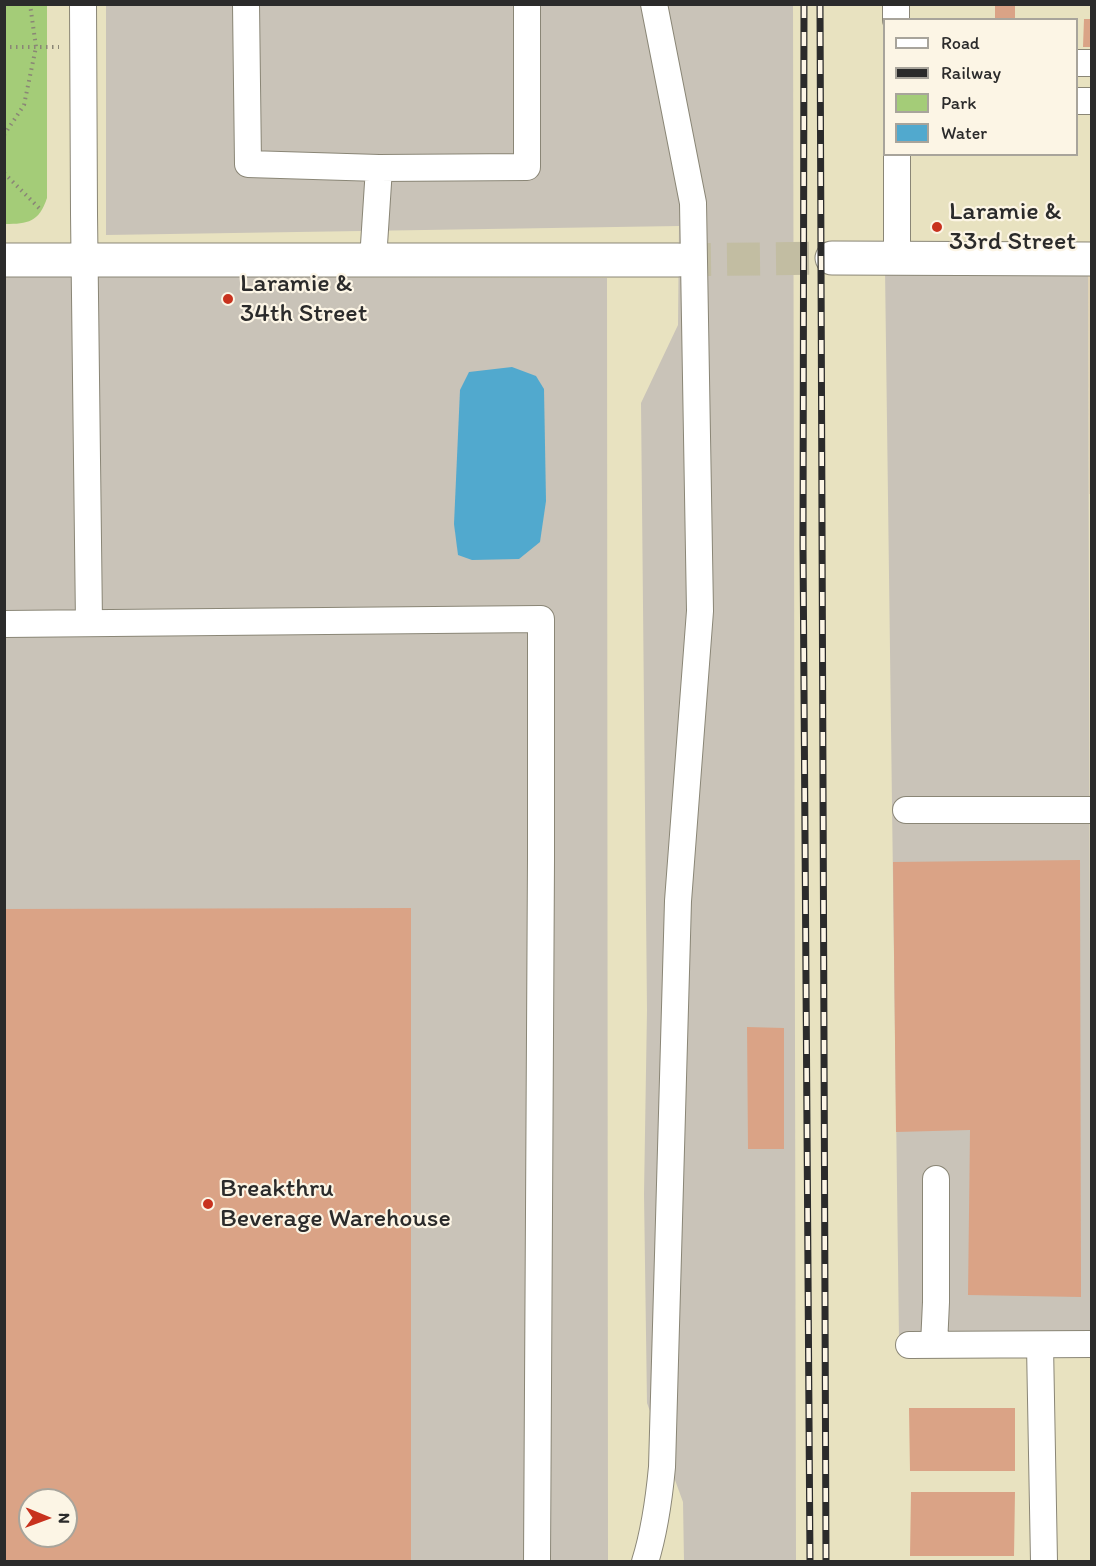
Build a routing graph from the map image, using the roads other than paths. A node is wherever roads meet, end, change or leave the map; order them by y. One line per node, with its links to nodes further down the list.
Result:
1 (83, 4): 11 (street)
2 (246, 4): 6 (street)
3 (527, 4): 6 (street)
4 (654, 4): 22 (street)
5 (897, 156): 8 (street)
6 (379, 168): 12 (street)
7 (832, 258): 8 (main road)
8 (897, 258): 9 (main road)
9 (1092, 259)
10 (4, 260): 11 (main road)
11 (84, 260): 12 (main road); 14 (street)
12 (373, 260): 13 (main road)
13 (678, 260)
14 (89, 623): 15 (street); 21 (street)
15 (4, 624)
16 (906, 810): 17 (street)
17 (1092, 810)
18 (936, 1179): 20 (street)
19 (1092, 1344): 20 (street)
20 (1040, 1345): 23 (street)
21 (537, 1562)
22 (645, 1562)
23 (1044, 1562)

